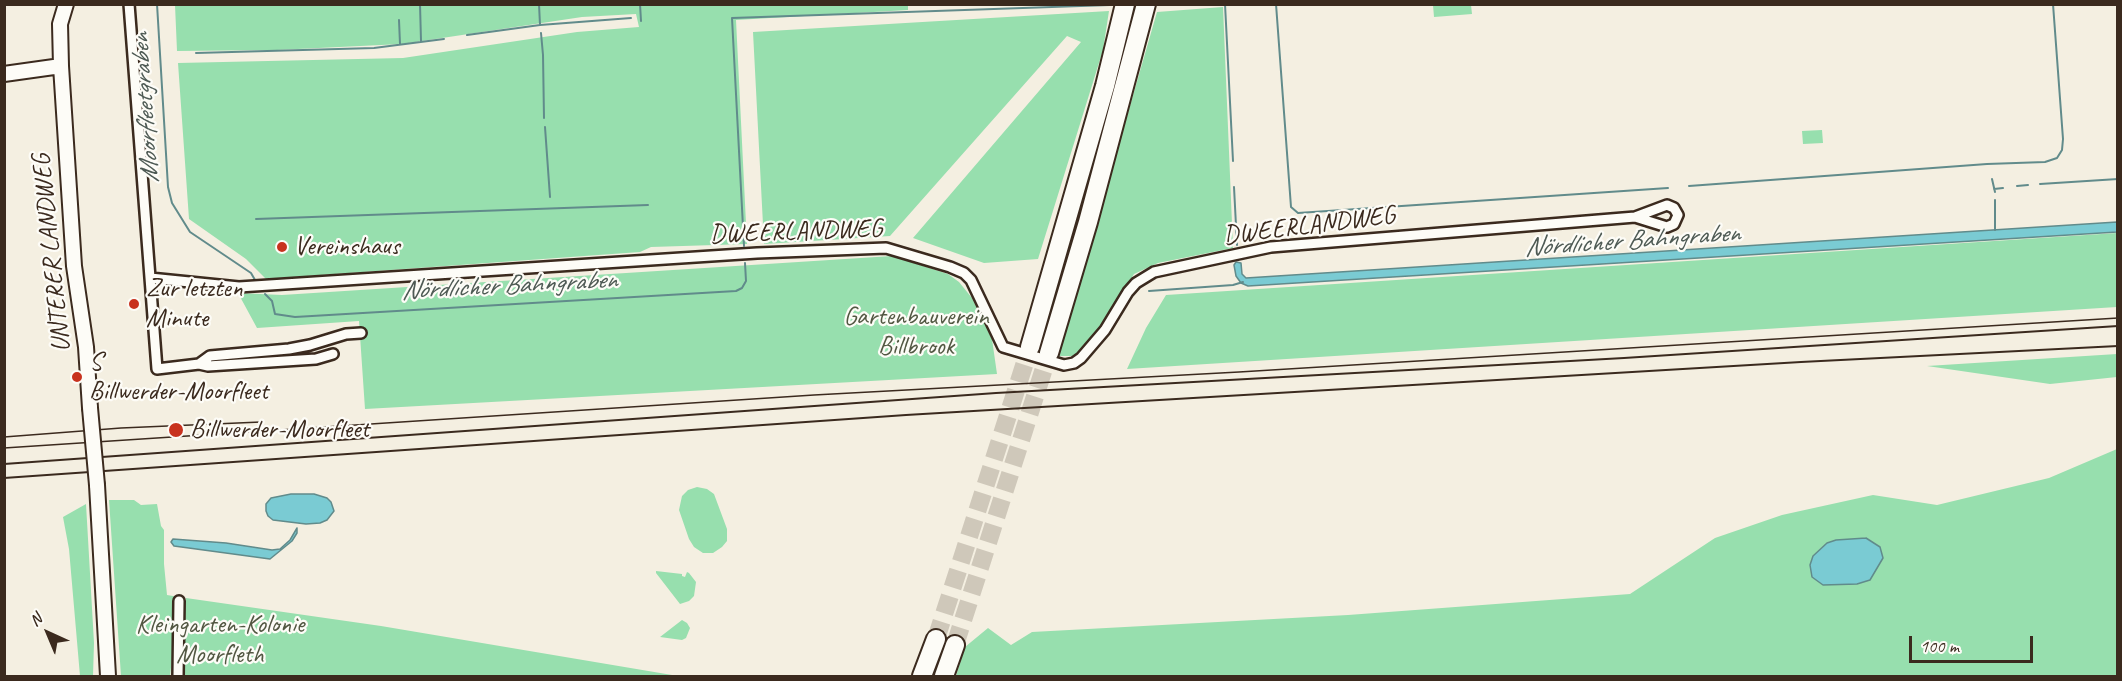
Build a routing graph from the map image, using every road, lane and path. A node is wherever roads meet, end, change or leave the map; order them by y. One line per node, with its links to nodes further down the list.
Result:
1 (66, 4): 5 (main road, UNTERER LANDWEG)
2 (129, 4): 8 (street)
3 (1125, 4): 10 (highway)
4 (1146, 4): 11 (highway)
5 (60, 66): 6 (main road); 17 (main road, UNTERER LANDWEG, bridge)
6 (4, 74)
7 (1635, 217): 8 (street, DWEERLANDWEG)
8 (150, 278): 13 (street)
9 (361, 333): 13 (street)
10 (1030, 348)
11 (1049, 353)
12 (333, 354): 13 (street)
13 (199, 364)
14 (179, 601): 18 (street)
15 (936, 639): 19 (highway)
16 (955, 645): 20 (highway)
17 (108, 676)
18 (178, 676)
19 (922, 676)
20 (944, 676)

